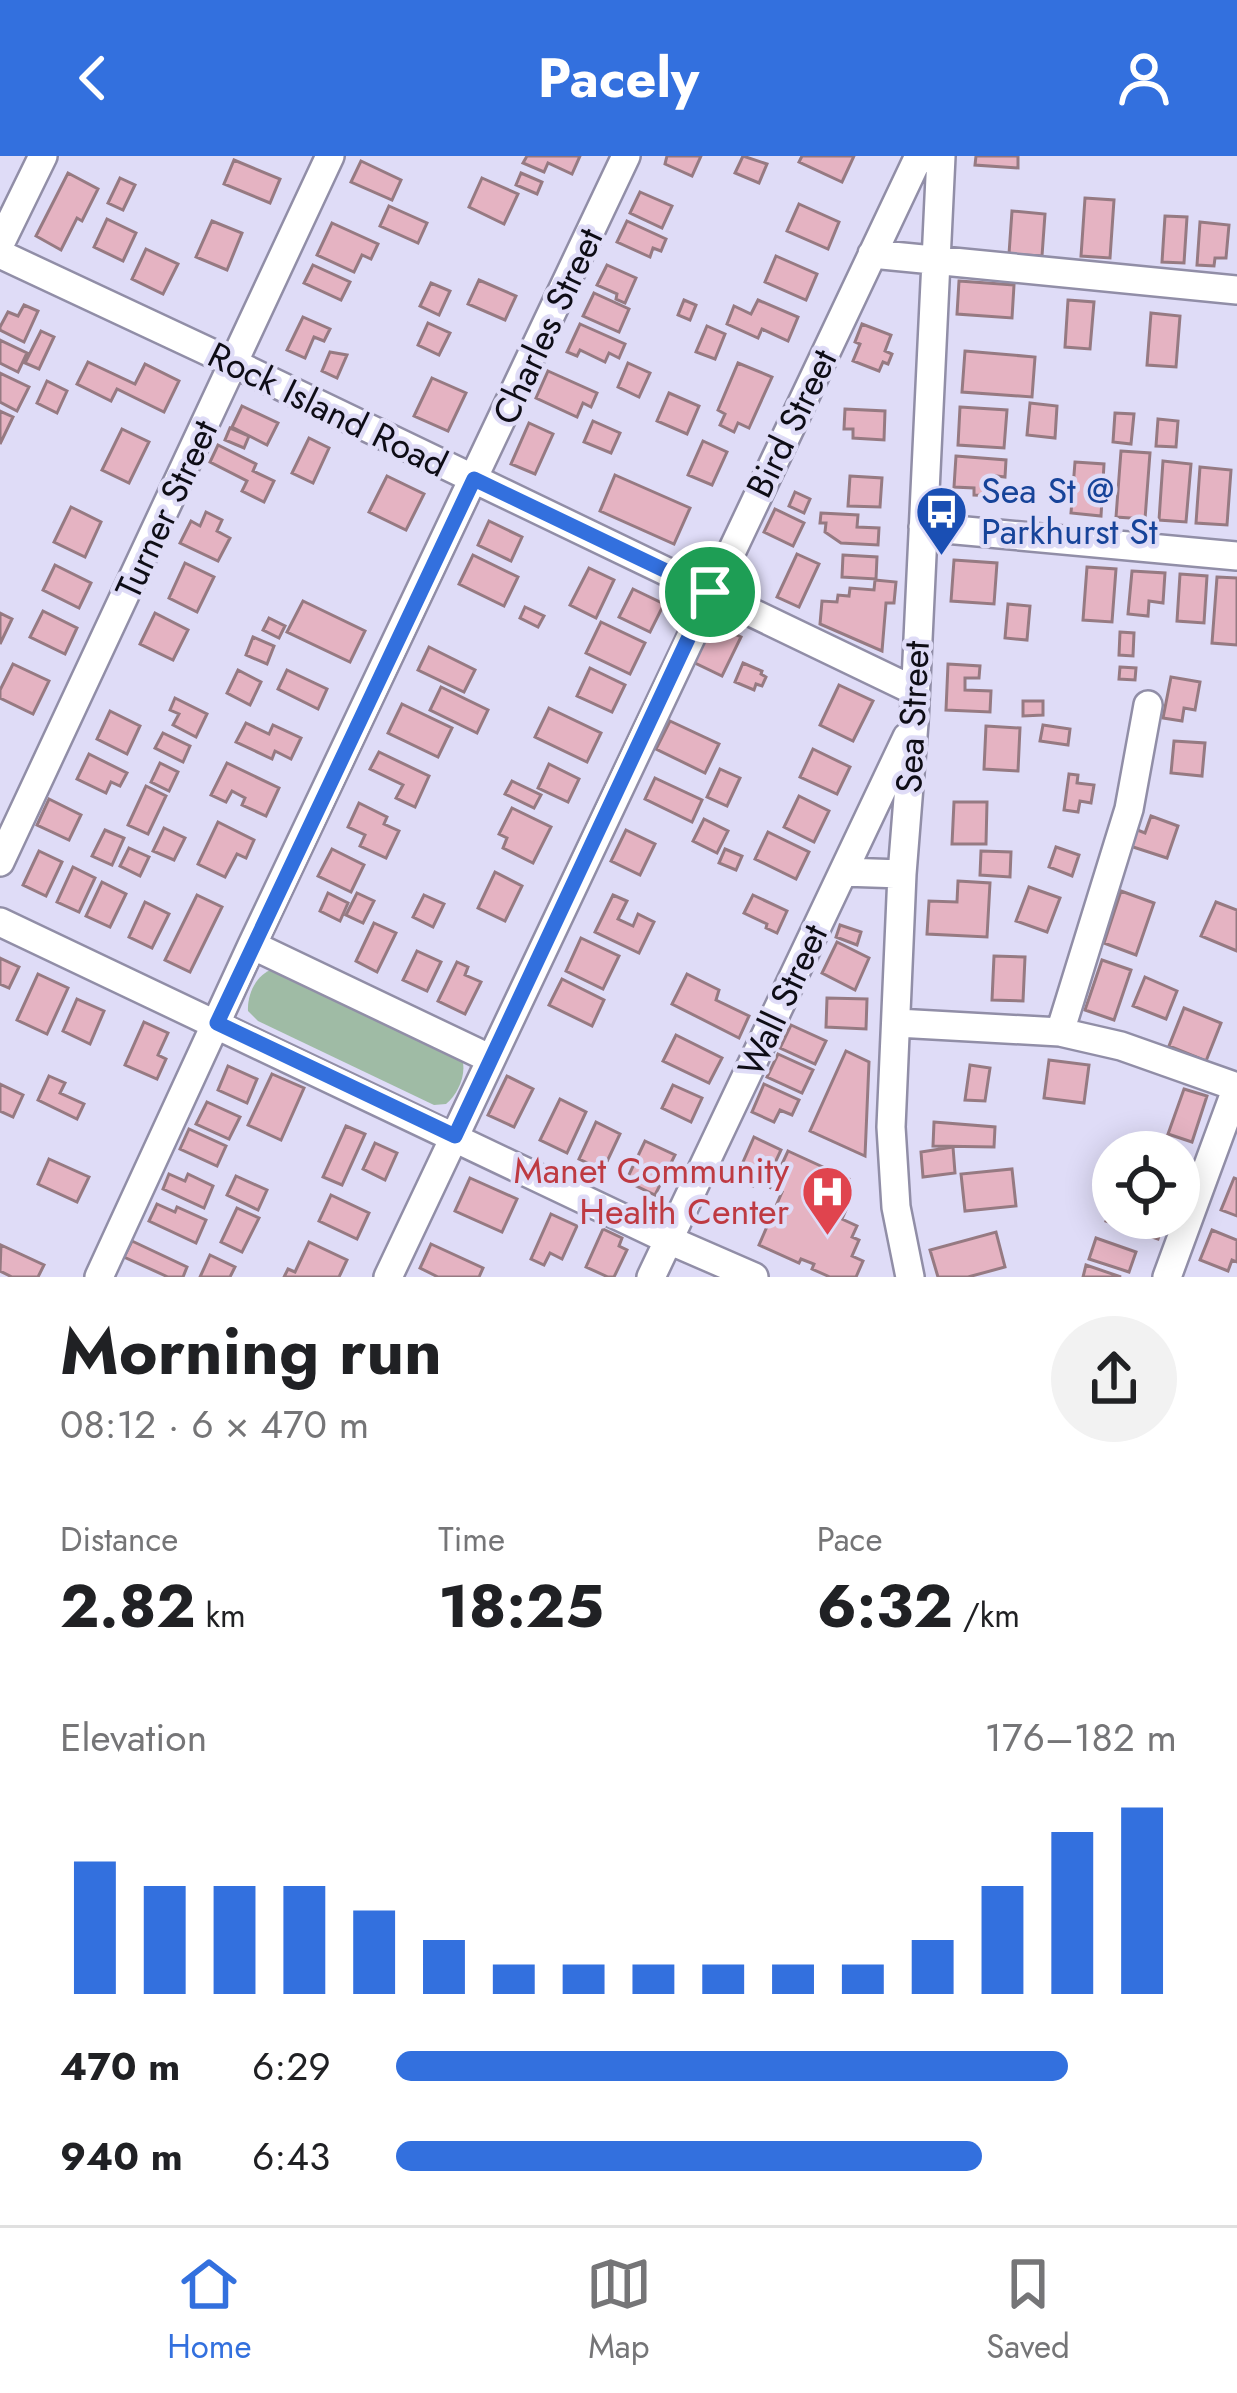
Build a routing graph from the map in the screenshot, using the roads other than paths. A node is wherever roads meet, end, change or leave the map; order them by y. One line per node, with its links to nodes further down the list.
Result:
1 (43, 156): 6 (street)
2 (330, 156): 11 (street, Turner Street)
3 (626, 156): 12 (street, Charles Street)
4 (919, 156): 8 (street, Bird Street)
5 (940, 156): 9 (street, Sea Street)
6 (0, 244)
7 (0, 254): 11 (street, Rock Island Road)
8 (872, 254): 9 (street); 15 (street, Bird Street)
9 (935, 260): 10 (street); 13 (street, Sea Street)
10 (1237, 290)
11 (235, 364): 12 (street, Rock Island Road); 19 (street, Turner Street)
12 (474, 479): 15 (street, Rock Island Road); 23 (street, Charles Street)
13 (922, 527): 14 (street); 16 (street, Sea Street)
14 (1237, 556)
15 (710, 592): 16 (street, Rock Island Road); 27 (street, Bird Street)
16 (915, 691): 18 (street, Sea Street)
17 (1148, 705): 26 (street)
18 (914, 722): 20 (street, Wall Street); 21 (street, Sea Street)
19 (0, 862)
20 (843, 872): 21 (street); 30 (street, Wall Street)
21 (902, 874): 25 (street, Sea Street)
22 (0, 922): 24 (street)
23 (252, 945): 24 (street, Charles Street); 27 (street)
24 (217, 1023): 29 (street); 31 (street, Charles Street)
25 (897, 1023): 26 (street); 35 (street, Sea Street)
26 (1060, 1032): 28 (street)
27 (491, 1059): 29 (street, Bird Street)
28 (1237, 1087): 36 (street)
29 (455, 1136): 30 (street); 32 (street, Bird Street)
30 (669, 1240): 33 (street, Wall Street); 34 (street)
31 (99, 1277)
32 (388, 1277)
33 (651, 1277)
34 (754, 1277)
35 (910, 1277)
36 (1167, 1277)

